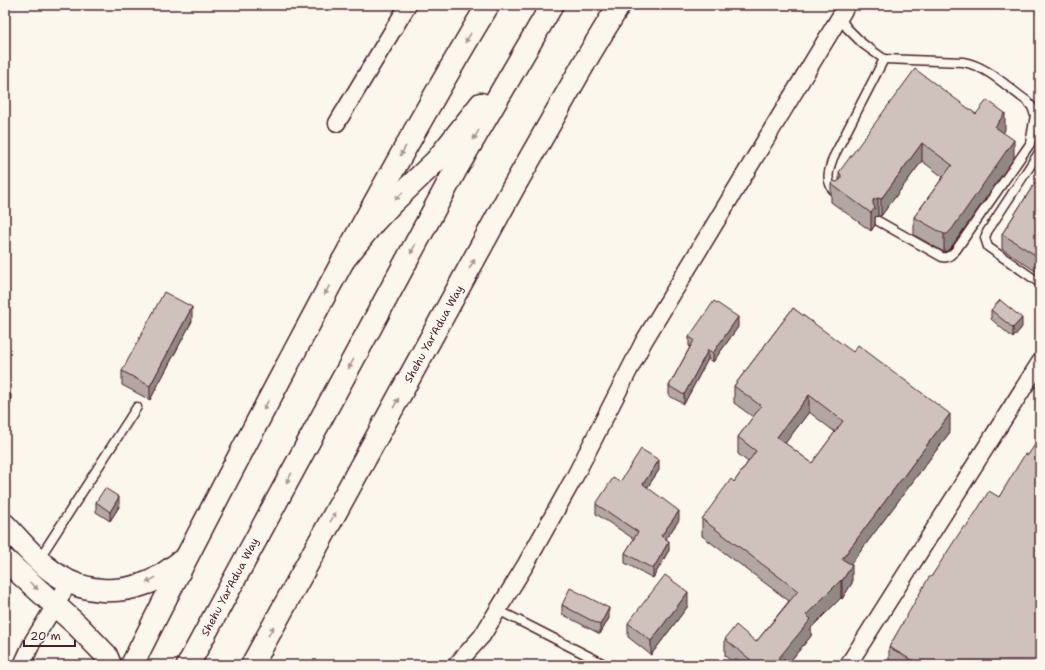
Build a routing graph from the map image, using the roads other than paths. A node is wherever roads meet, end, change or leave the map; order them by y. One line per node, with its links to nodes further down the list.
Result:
1 (408, 5): 8 (street)
2 (488, 5): 12 (main road, one-way to 12)
3 (552, 5): 6 (main road, Shehu Yar'Adua Way)
4 (619, 5): 27 (main road, Shehu Yar'Adua Way, one-way to 4)
5 (843, 11): 7 (lane); 22 (street)
6 (525, 51): 12 (main road, one-way to 12); 26 (main road, Shehu Yar'Adua Way, one-way to 26)
7 (884, 58): 10 (lane); 11 (lane)
8 (337, 123)
9 (1040, 150): 13 (lane)
10 (836, 194)
11 (878, 221)
12 (342, 262): 17 (main road, one-way to 17)
13 (1040, 283)
14 (1040, 362): 30 (street)
15 (138, 406): 19 (lane)
16 (5, 526): 19 (main road)
17 (184, 559): 20 (main road, one-way to 20); 25 (main road)
18 (5, 560): 21 (main road, one-way to 21)
19 (38, 560): 20 (main road)
20 (70, 581): 21 (street)
21 (54, 605): 23 (street); 24 (main road)
22 (498, 610): 28 (street); 29 (lane)
23 (22, 665)
24 (110, 665)
25 (132, 665)
26 (188, 665)
27 (252, 665)
28 (456, 665)
29 (606, 665)
30 (848, 665)

